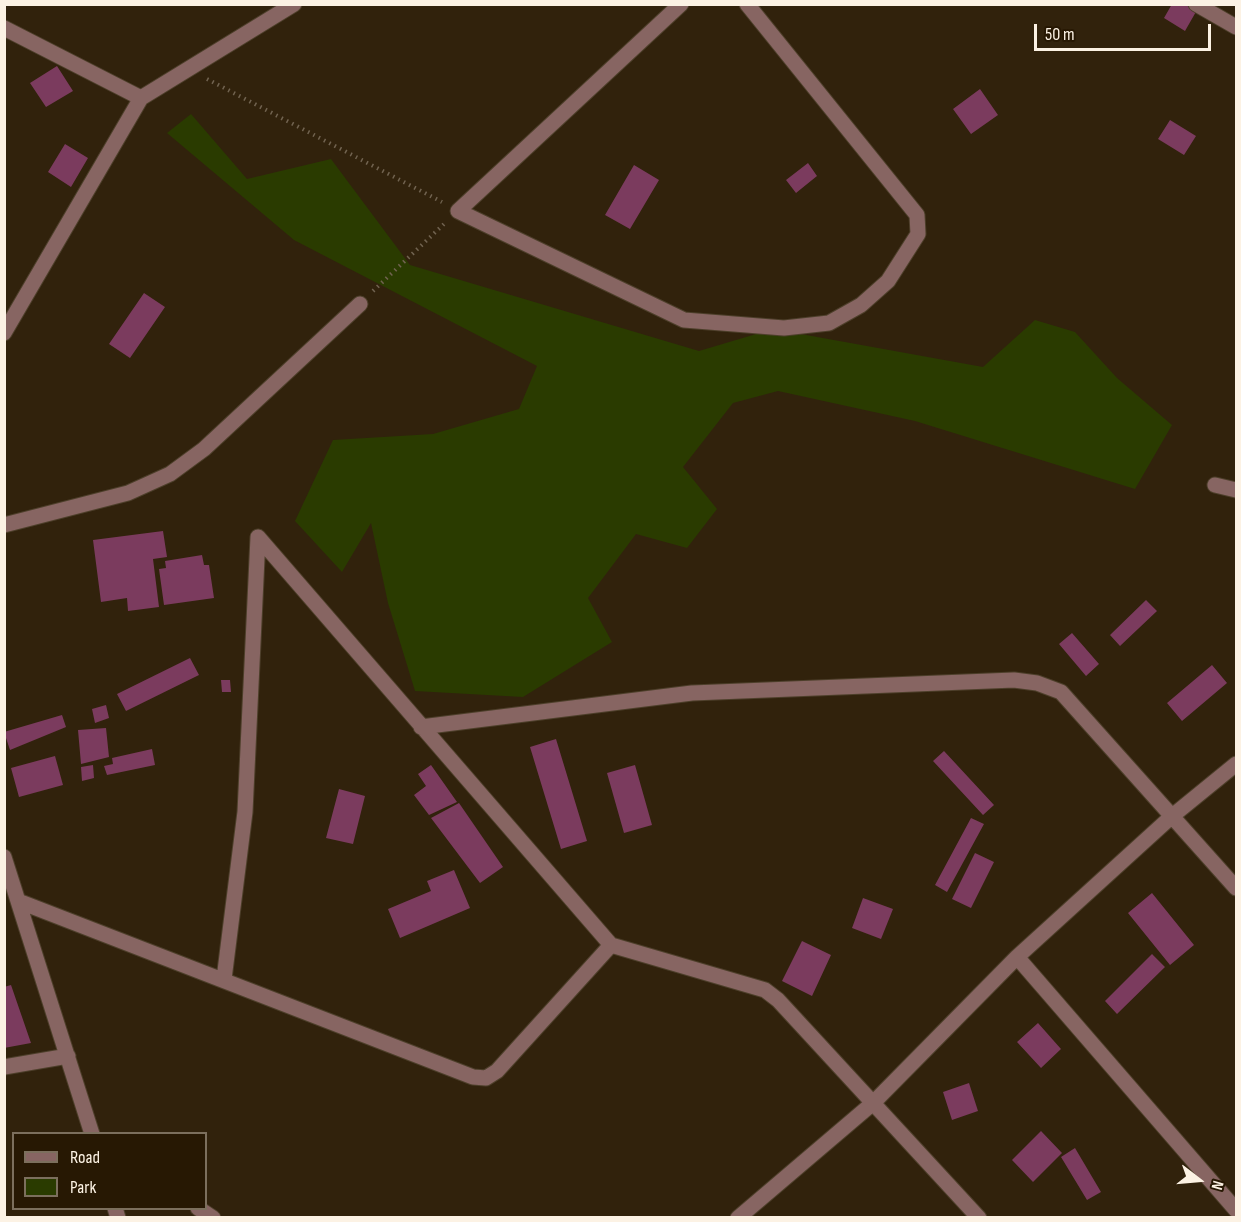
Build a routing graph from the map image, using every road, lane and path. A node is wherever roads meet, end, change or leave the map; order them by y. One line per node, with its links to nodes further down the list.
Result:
1 (294, 4): 7 (street)
2 (681, 4): 9 (street)
3 (747, 4): 9 (street)
4 (1196, 4): 5 (street)
5 (1236, 27)
6 (4, 28): 8 (street)
7 (187, 68): 8 (street); 9 (path)
8 (141, 98): 11 (street)
9 (458, 211): 10 (path)
10 (360, 304): 14 (street)
11 (6, 326)
12 (1215, 484): 13 (street)
13 (1236, 490)
14 (4, 525)
15 (421, 727): 17 (street); 21 (street); 23 (street)
16 (1236, 764): 17 (street)
17 (1171, 817): 19 (street); 22 (street)
18 (4, 857): 20 (street)
19 (1236, 888)
20 (18, 901): 23 (street); 24 (street)
21 (611, 945): 23 (street); 26 (street)
22 (1017, 957): 26 (street); 29 (street)
23 (224, 979)
24 (68, 1056): 25 (street); 27 (street)
25 (4, 1067)
26 (873, 1103): 30 (street); 32 (street)
27 (91, 1132)
28 (200, 1210): 31 (street)
29 (1236, 1210)
30 (743, 1216)
31 (213, 1218)
32 (980, 1218)

